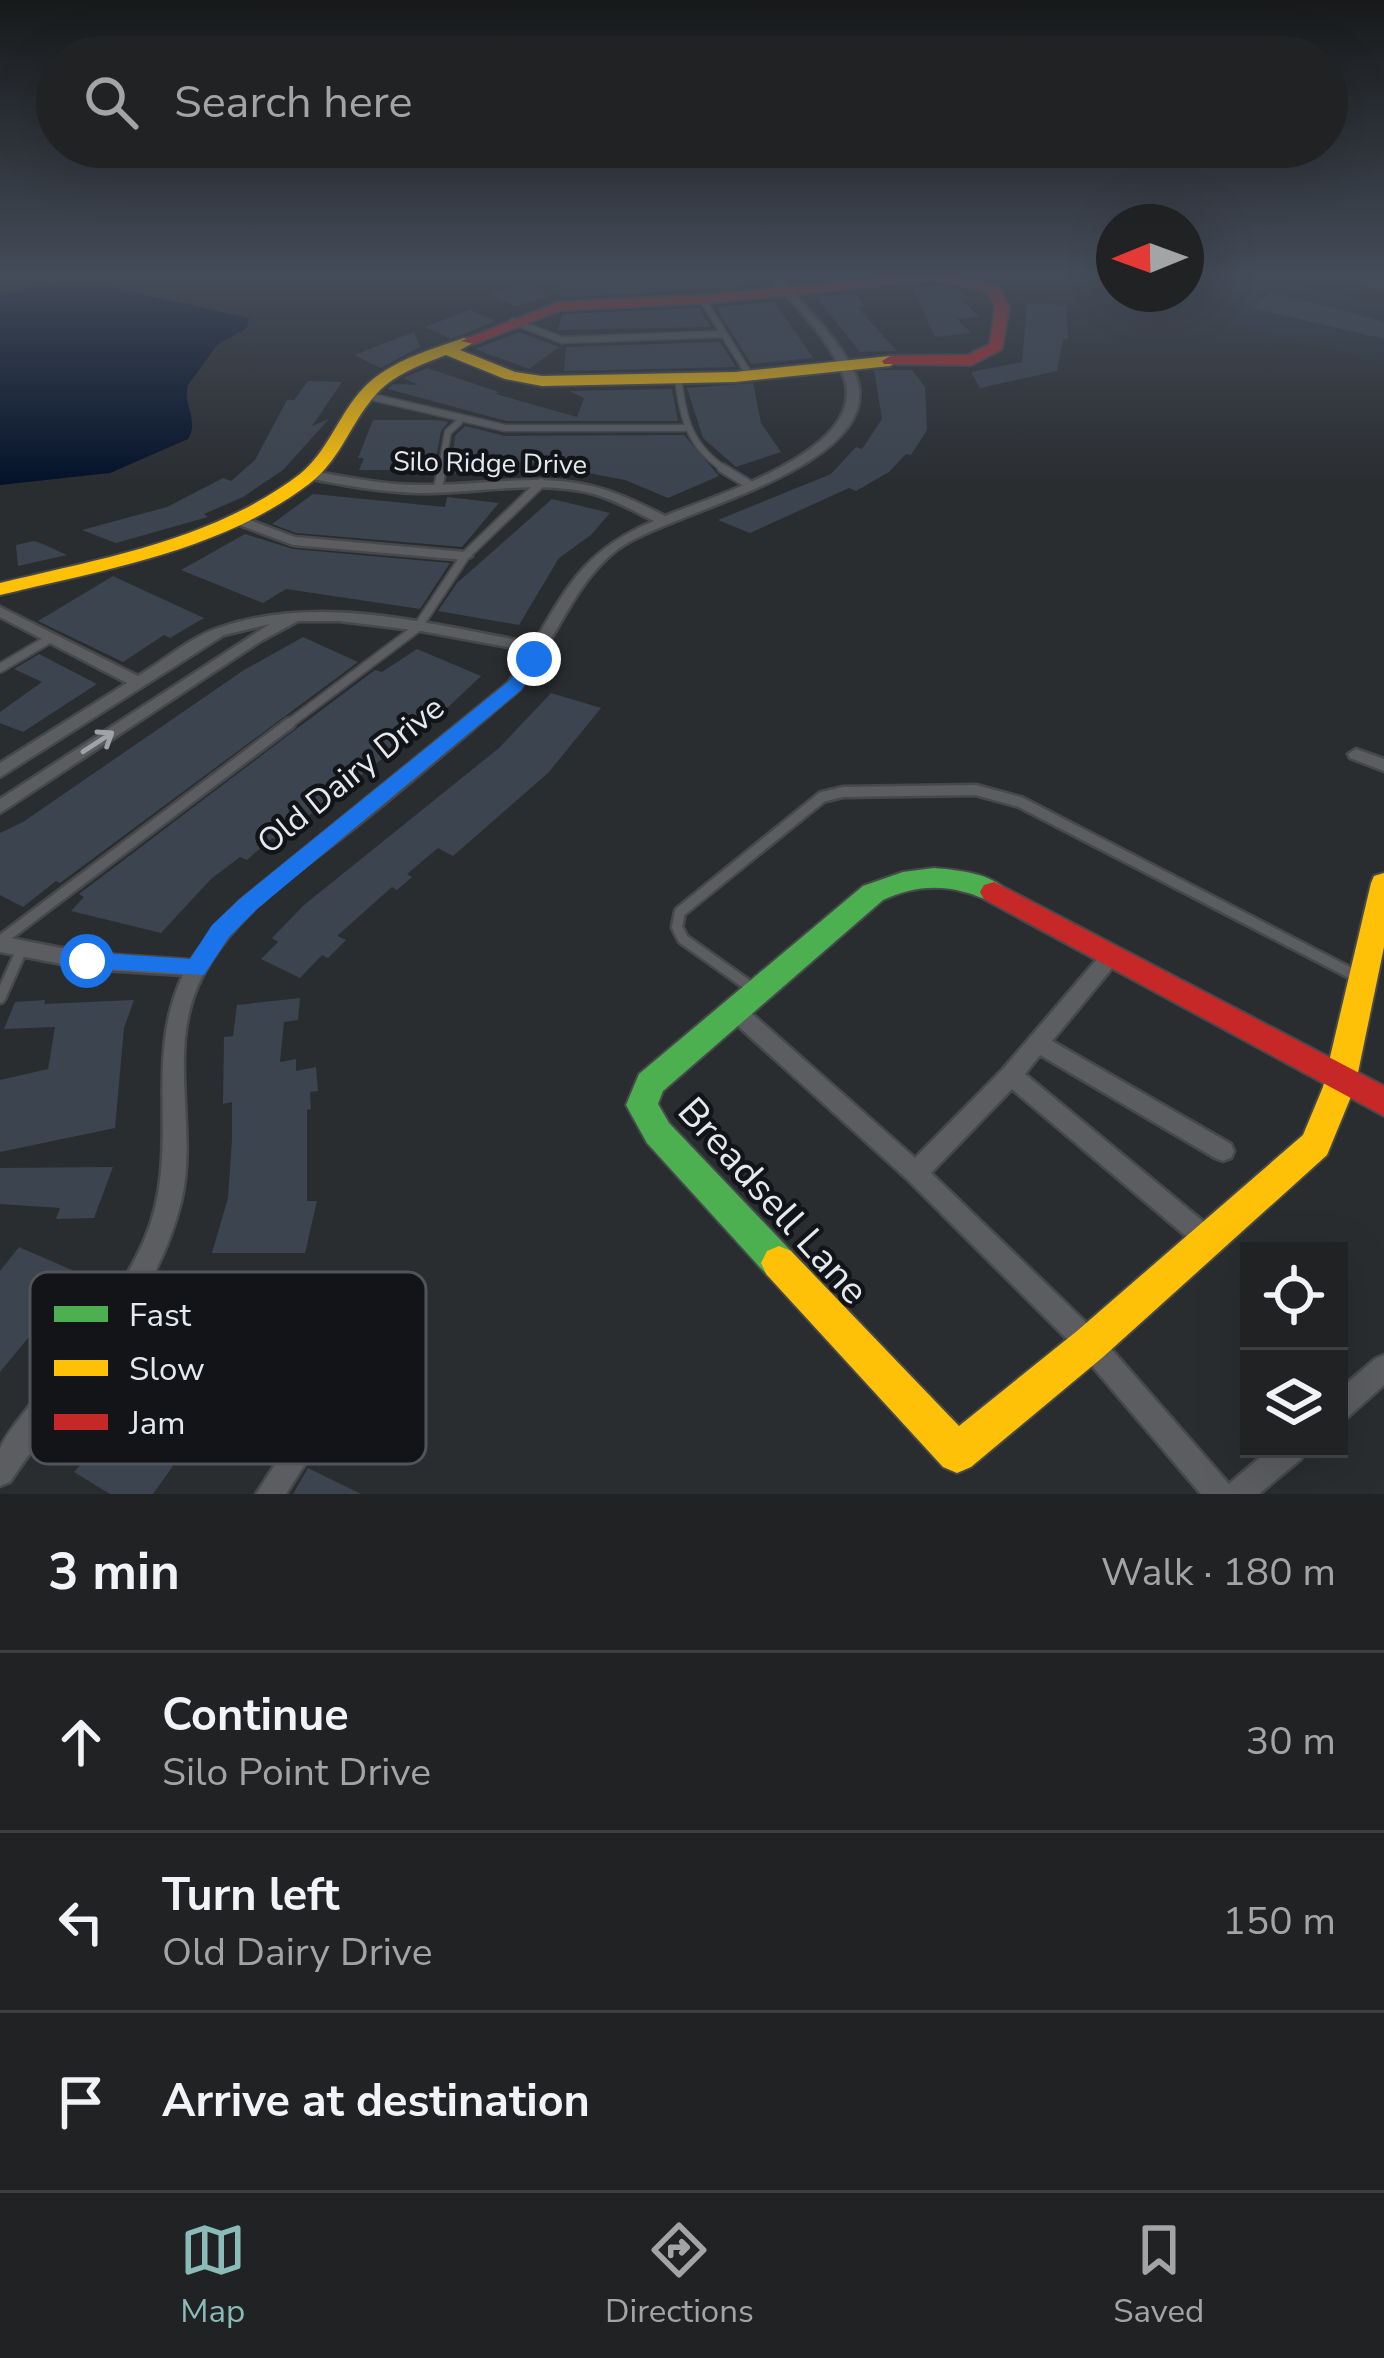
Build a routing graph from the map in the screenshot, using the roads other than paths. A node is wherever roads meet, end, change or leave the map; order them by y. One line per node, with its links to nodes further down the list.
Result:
1 (458, 345): 5 (street)
2 (731, 345): 7 (lane)
3 (828, 345): 6 (street)
4 (997, 345): 6 (street)
5 (446, 350): 8 (street); 9 (street)
6 (844, 365): 7 (street); 14 (street, Old Dairy Drive)
7 (751, 376): 8 (street)
8 (678, 378): 11 (lane)
9 (362, 395): 10 (lane); 12 (street)
10 (459, 422): 11 (lane); 15 (lane)
11 (684, 428): 14 (lane)
12 (311, 475): 15 (street, Silo Ridge Drive); 16 (street)
13 (541, 483): 15 (street, Silo Ridge Drive); 17 (street, Silo Ridge Drive); 18 (lane)
14 (750, 485): 17 (street, Old Dairy Drive)
15 (438, 488)
16 (239, 520): 18 (street); 19 (street)
17 (662, 520): 24 (street, Old Dairy Drive)
18 (465, 556): 22 (lane)
19 (0, 589)
20 (0, 611): 23 (street)
21 (301, 614): 22 (street); 26 (street); 30 (street, one-way to 21)
22 (417, 628): 24 (street); 32 (lane)
23 (51, 638): 25 (lane); 26 (street)
24 (542, 649): 35 (street, Old Dairy Drive)
25 (0, 668)
26 (140, 683): 29 (street)
27 (1356, 754): 28 (street)
28 (1384, 765)
29 (0, 771)
30 (0, 807)
31 (1384, 883): 36 (street)
32 (0, 943): 33 (street)
33 (22, 949): 35 (street); 38 (lane)
34 (1112, 956): 37 (street, Breadsell Lane); 40 (street); 42 (street, Breadsell Lane)
35 (196, 968): 47 (street, Old Dairy Drive)
36 (1361, 978): 37 (lane); 42 (street)
37 (756, 991): 39 (street, Breadsell Lane)
38 (0, 998)
39 (734, 1010): 45 (street); 48 (street, Breadsell Lane)
40 (1038, 1043): 41 (street); 44 (street)
41 (1011, 1076): 45 (street); 46 (street)
42 (1341, 1079): 43 (street, Breadsell Lane); 46 (street, Breadsell Lane)
43 (1384, 1102)
44 (1223, 1151)
45 (916, 1173): 48 (street)
46 (1208, 1240): 48 (street, Breadsell Lane)
47 (141, 1272)
48 (1090, 1344): 56 (street)
49 (1384, 1368): 50 (street)
50 (1348, 1400)
51 (30, 1430): 54 (street, Old Dairy Drive)
52 (1280, 1458): 57 (street)
53 (291, 1464): 55 (street)
54 (1, 1469)
55 (270, 1494)
56 (1219, 1494)
57 (1238, 1494)

